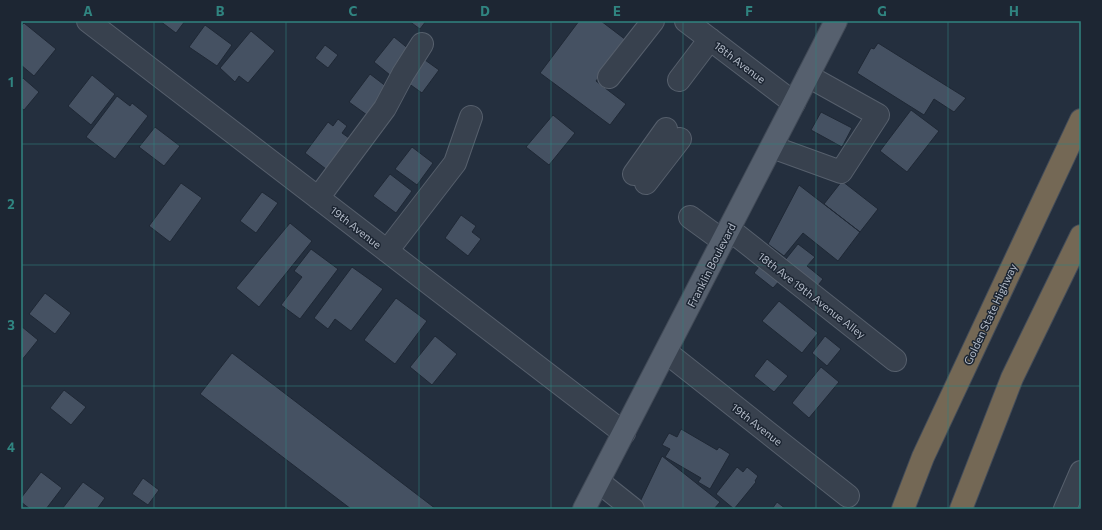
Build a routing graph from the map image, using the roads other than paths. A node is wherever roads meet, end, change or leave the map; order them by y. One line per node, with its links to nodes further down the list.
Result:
1 (88, 21): 16 (street, 19th Avenue)
2 (653, 21): 8 (street)
3 (686, 21): 5 (street, 18th Avenue)
4 (836, 21): 7 (main road, Franklin Boulevard)
5 (710, 39): 9 (street); 10 (street, 18th Avenue)
6 (422, 44): 16 (street)
7 (808, 76): 10 (main road, Franklin Boulevard); 14 (street)
8 (609, 77)
9 (679, 80)
10 (794, 103): 14 (main road, Franklin Boulevard)
11 (471, 117): 20 (street)
12 (1081, 120): 29 (highway, Golden State Highway)
13 (673, 134): 15 (street)
14 (772, 147): 18 (main road, Franklin Boulevard)
15 (640, 178)
16 (318, 198): 20 (street, 19th Avenue)
17 (690, 217): 18 (street, 18th Ave 19th Avenue Alley)
18 (726, 235): 21 (main road, Franklin Boulevard); 22 (street, 18th Ave 19th Avenue Alley)
19 (1081, 236): 30 (highway)
20 (387, 251): 23 (street, 19th Avenue)
21 (666, 352): 23 (main road, Franklin Boulevard); 26 (street, 19th Avenue)
22 (895, 360)
23 (624, 433): 25 (main road, Franklin Boulevard)
24 (1081, 472): 31 (street)
25 (599, 482): 27 (main road, Franklin Boulevard); 28 (street)
26 (848, 496)
27 (584, 509)
28 (633, 509)
29 (903, 509)
30 (961, 509)
31 (1065, 509)

